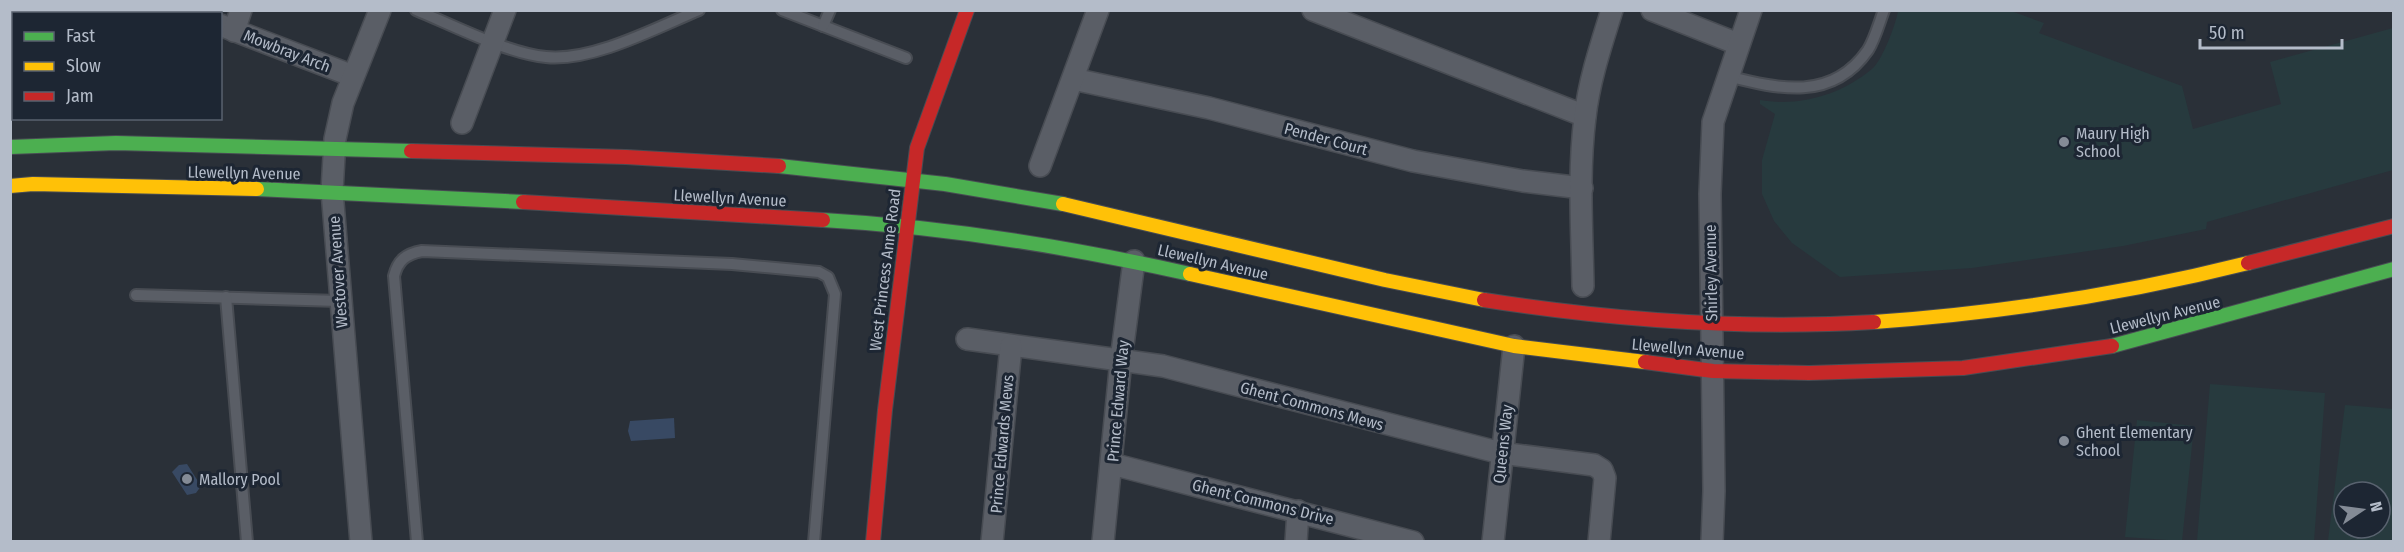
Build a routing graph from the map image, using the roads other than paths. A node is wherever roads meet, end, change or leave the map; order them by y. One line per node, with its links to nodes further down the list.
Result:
1 (241, 10): 16 (street)
2 (380, 10): 20 (street, Westover Avenue)
3 (416, 10): 17 (lane)
4 (505, 10): 17 (street)
5 (699, 10): 17 (lane)
6 (783, 10): 15 (lane)
7 (830, 10): 15 (lane)
8 (967, 10): 28 (street, West Princess Anne Road)
9 (1098, 10): 22 (street)
10 (1312, 10): 23 (street)
11 (1612, 10): 23 (street)
12 (1652, 10): 18 (street)
13 (1751, 10): 18 (street, Shirley Avenue)
14 (1884, 10): 21 (lane)
15 (823, 26): 19 (lane)
16 (227, 28): 20 (street, Mowbray Arch)
17 (493, 41): 24 (street)
18 (1738, 44): 21 (street, Shirley Avenue)
19 (906, 58)
20 (353, 76): 26 (street, Westover Avenue)
21 (1727, 76): 40 (street, Shirley Avenue)
22 (1073, 79): 27 (street); 30 (street, Pender Court)
23 (1585, 116): 30 (street)
24 (462, 123)
25 (10, 147): 26 (street, Llewellyn Avenue)
26 (334, 148): 28 (street, Llewellyn Avenue); 31 (street, Westover Avenue)
27 (1040, 166)
28 (913, 180): 32 (street, West Princess Anne Road); 40 (street, Llewellyn Avenue)
29 (10, 186): 31 (street, Llewellyn Avenue)
30 (1582, 188): 36 (street)
31 (332, 191): 32 (street, Llewellyn Avenue); 39 (street, Westover Avenue)
32 (907, 225): 34 (street, Llewellyn Avenue); 53 (street, West Princess Anne Road)
33 (2394, 226): 40 (street, Llewellyn Avenue)
34 (1134, 261): 43 (street, Llewellyn Avenue); 44 (street, Prince Edward Way)
35 (2394, 269): 45 (street, Llewellyn Avenue)
36 (1583, 286)
37 (136, 295): 38 (lane)
38 (226, 297): 39 (lane); 49 (lane)
39 (339, 301): 50 (street, Westover Avenue)
40 (1712, 322): 45 (street, Shirley Avenue)
41 (967, 339): 42 (street)
42 (1011, 346): 44 (street); 54 (street, Prince Edwards Mews)
43 (1514, 346): 45 (street, Llewellyn Avenue); 46 (street, Queens Way)
44 (1112, 359): 46 (street, Ghent Commons Mews); 47 (street, Prince Edward Way)
45 (1713, 371): 60 (street, Shirley Avenue)
46 (1511, 456): 58 (street, Queens Way); 59 (street, Ghent Commons Mews)
47 (1112, 464): 48 (street, Ghent Commons Drive); 55 (street, Prince Edward Way)
48 (1298, 511): 56 (street); 57 (street, Ghent Commons Drive)
49 (247, 542)
50 (361, 542)
51 (417, 542): 52 (lane)
52 (814, 542)
53 (873, 542)
54 (992, 542)
55 (1103, 542)
56 (1296, 542)
57 (1413, 542)
58 (1493, 542)
59 (1599, 542)
60 (1712, 542)

